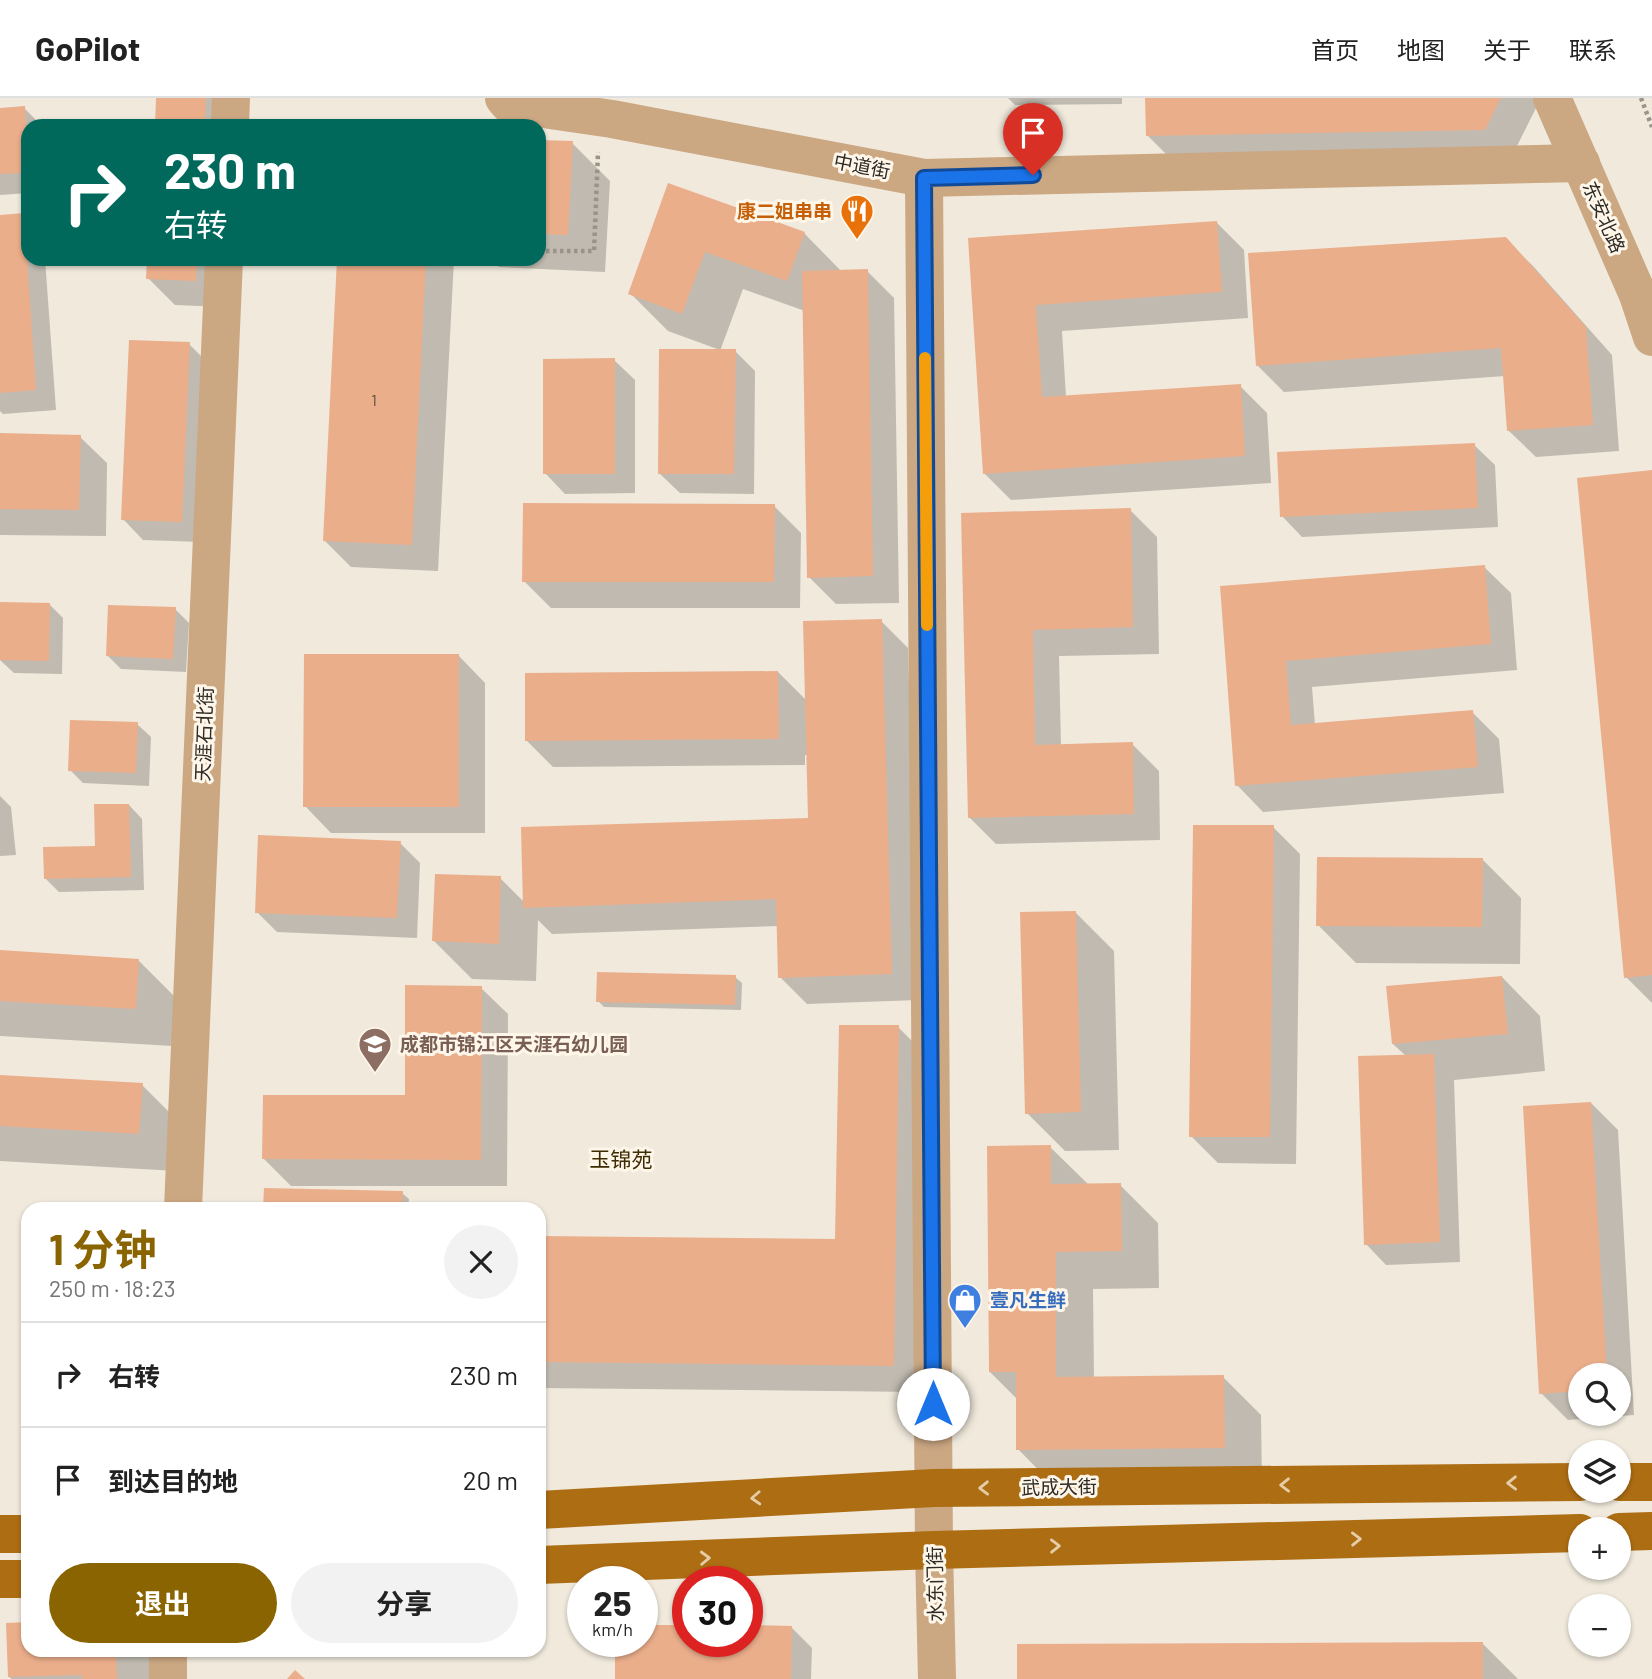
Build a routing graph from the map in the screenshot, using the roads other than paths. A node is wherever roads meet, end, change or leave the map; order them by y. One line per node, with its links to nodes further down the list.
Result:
1 (231, 98): 4 (street)
2 (504, 98): 6 (street, 中道街)
3 (1552, 98): 5 (street, 东安北路)
4 (230, 119)
5 (1581, 163): 6 (street, 中道街); 8 (street, 东安北路)
6 (924, 178): 13 (street)
7 (224, 266): 9 (street, 天涯石北街)
8 (1652, 337)
9 (183, 1202)
10 (1568, 1482): 13 (main road, 武成大街, one-way to 13)
11 (1631, 1482): 12 (main road)
12 (1652, 1482)
13 (934, 1488): 14 (main road, 武成大街, one-way to 14); 20 (street, 水东门街)
14 (546, 1510)
15 (1652, 1531): 16 (main road)
16 (1631, 1532)
17 (1568, 1533): 20 (main road, one-way to 17)
18 (0, 1534): 19 (main road)
19 (21, 1534)
20 (934, 1549): 21 (main road, one-way to 20); 26 (street, 水东门街)
21 (546, 1565)
22 (0, 1579): 23 (main road)
23 (21, 1579)
24 (168, 1657): 25 (street)
25 (168, 1679)
26 (937, 1679)

